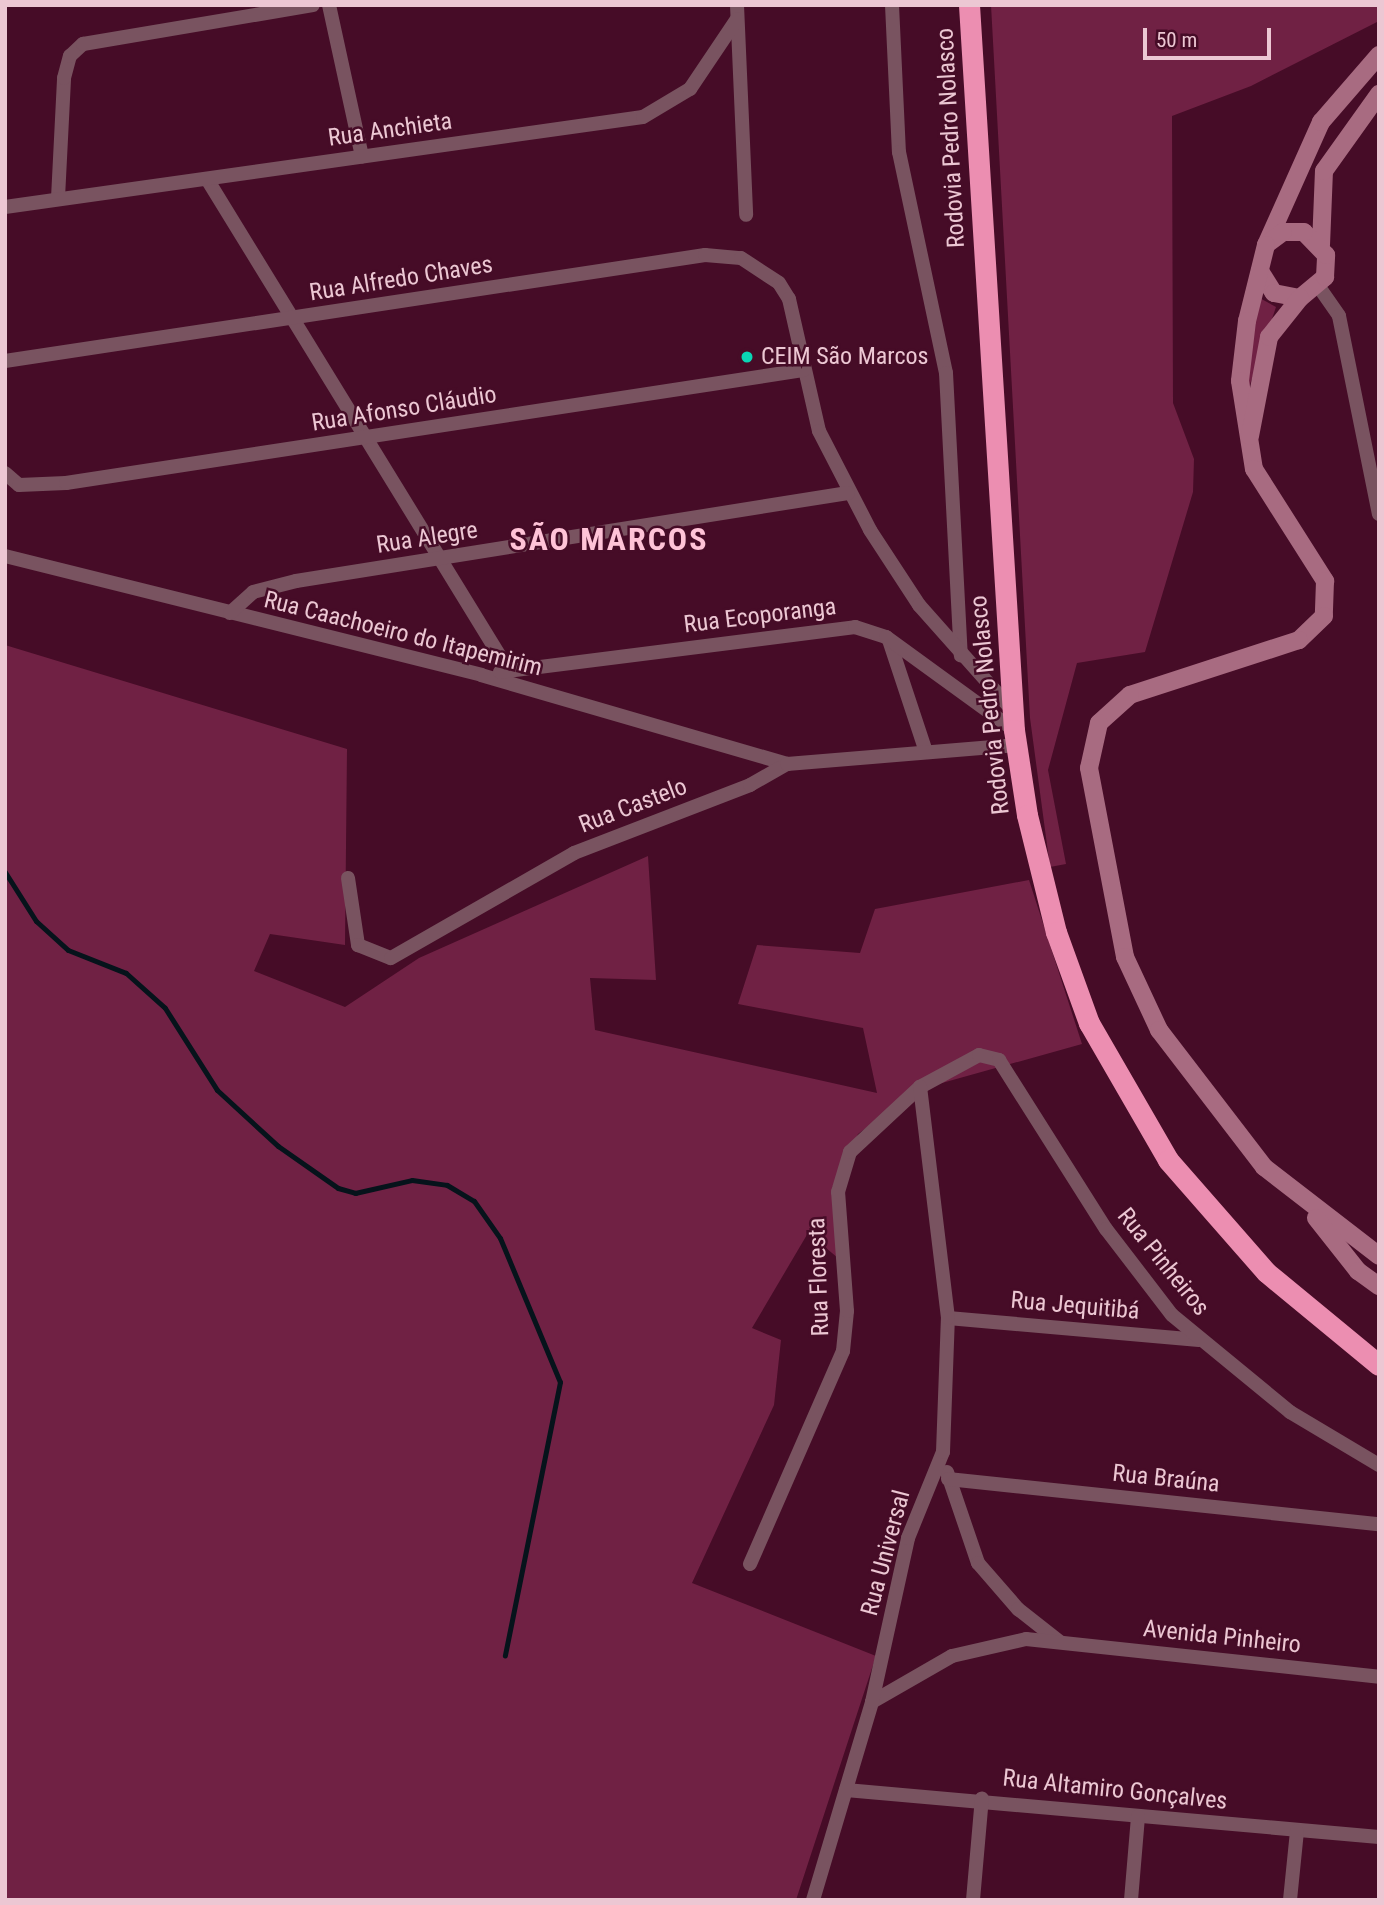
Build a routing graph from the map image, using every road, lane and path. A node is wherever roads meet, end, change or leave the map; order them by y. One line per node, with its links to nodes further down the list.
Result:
1 (313, 5): 10 (street)
2 (329, 5): 8 (street)
3 (892, 5): 30 (street)
4 (969, 5): 33 (highway, Rodovia Pedro Nolasco)
5 (737, 12): 8 (street, Rua Anchieta); 12 (street)
6 (1377, 60): 13 (street)
7 (1379, 94): 14 (street)
8 (362, 156): 9 (street, Rua Anchieta)
9 (207, 179): 10 (street, Rua Anchieta); 18 (street)
10 (58, 198): 11 (street, Rua Anchieta)
11 (5, 207)
12 (746, 215)
13 (1266, 245): 14 (street); 15 (street)
14 (1321, 245): 16 (street)
15 (1260, 271): 17 (street); 22 (street)
16 (1319, 287): 17 (street); 25 (street)
17 (1300, 298): 22 (street)
18 (291, 319): 19 (street, Rua Alfredo Chaves); 20 (street, Rua Alfredo Chaves); 21 (street)
19 (5, 361)
20 (804, 370): 21 (street, Rua Afonso Cláudio); 24 (street)
21 (369, 438): 23 (street, Rua Afonso Cláudio); 27 (street)
22 (1248, 450): 39 (street)
23 (9, 478)
24 (848, 493): 27 (street, Rua Alegre); 30 (street)
25 (1379, 514)
26 (5, 556): 28 (street, Rua Caachoeiro do Itapemirim)
27 (445, 558): 28 (street, Rua Alegre); 31 (street)
28 (230, 613): 32 (street, Rua Caachoeiro do Itapemirim)
29 (889, 640): 31 (street, Rua Ecoporanga); 33 (street, Rua Ecoporanga); 34 (street)
30 (961, 656): 33 (street)
31 (509, 671): 32 (street, Rua Ecoporanga)
32 (481, 675): 35 (street, Rua Caachoeiro do Itapemirim)
33 (1015, 729): 34 (street, Rua Castelo); 44 (highway, Rodovia Pedro Nolasco)
34 (926, 752): 35 (street, Rua Castelo)
35 (787, 764): 36 (street, Rua Castelo)
36 (348, 878)
37 (999, 1060): 38 (street, Rua Floresta); 43 (street, Rua Pinheiros)
38 (920, 1087): 42 (street, Rua Universal); 49 (street, Rua Floresta)
39 (1306, 1204): 40 (street); 41 (street)
40 (1379, 1256)
41 (1379, 1286)
42 (948, 1318): 43 (street, Rua Jequitibá); 45 (street, Rua Universal)
43 (1199, 1340): 46 (street, Rua Pinheiros)
44 (1379, 1365)
45 (943, 1452): 47 (street); 52 (street, Rua Universal)
46 (1379, 1465)
47 (948, 1479): 48 (street, Rua Braúna); 50 (street)
48 (1379, 1524)
49 (750, 1564)
50 (1061, 1643): 51 (street, Avenida Pinheiro); 52 (street, Avenida Pinheiro)
51 (1379, 1677)
52 (872, 1702): 53 (street, Rua Universal)
53 (846, 1790): 54 (street, Rua Altamiro Gonçalves); 58 (street, Rua Universal)
54 (982, 1798): 55 (street, Rua Altamiro Gonçalves); 59 (street)
55 (1138, 1816): 56 (street, Rua Altamiro Gonçalves); 60 (street)
56 (1297, 1831): 57 (street, Rua Altamiro Gonçalves); 61 (street)
57 (1379, 1837)
58 (813, 1900)
59 (973, 1900)
60 (1131, 1900)
61 (1290, 1900)

